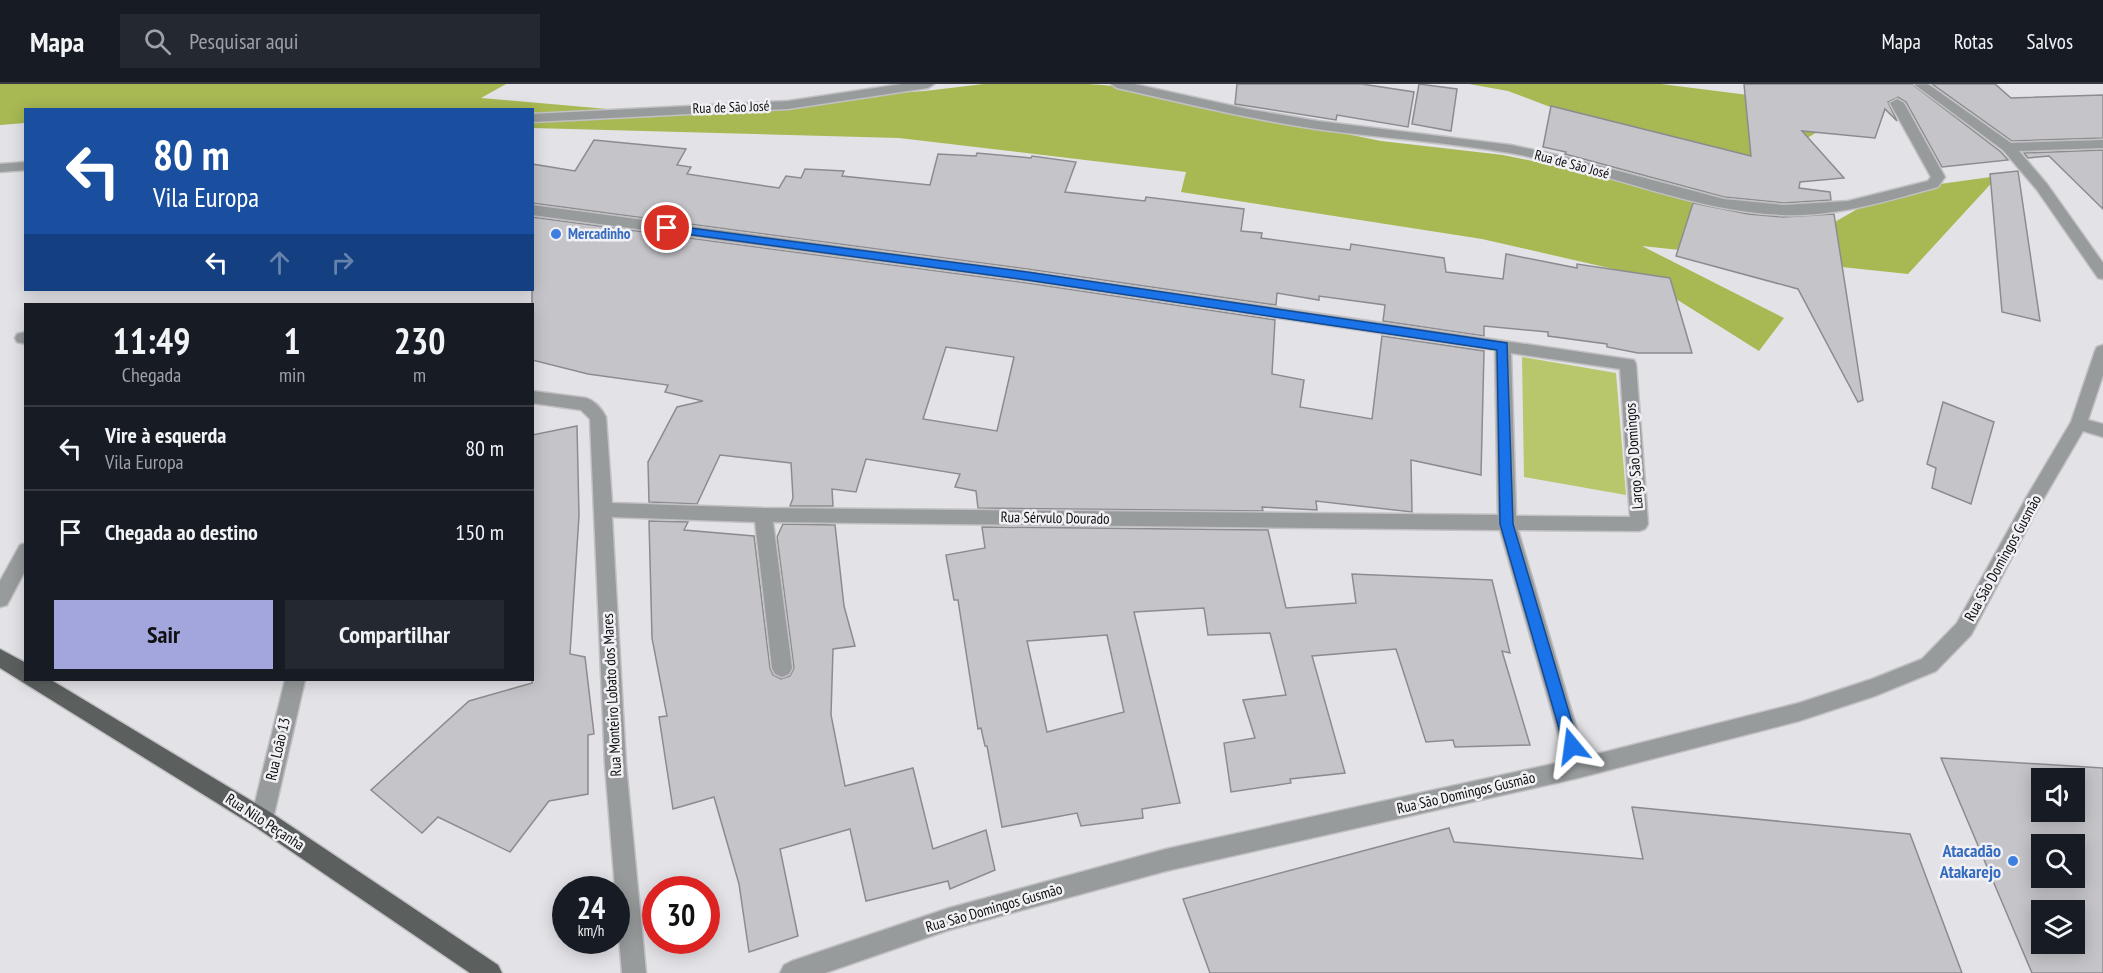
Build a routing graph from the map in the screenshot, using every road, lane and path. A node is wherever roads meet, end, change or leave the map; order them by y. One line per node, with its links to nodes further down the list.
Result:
1 (928, 84): 5 (street, Rua de São José)
2 (1117, 84): 4 (street, Rua de São José)
3 (1920, 84): 7 (street)
4 (1897, 103)
5 (534, 118)
6 (2103, 144): 7 (street)
7 (2008, 147): 11 (street)
8 (24, 166): 9 (street)
9 (0, 168)
10 (534, 210): 12 (street)
11 (2103, 274)
12 (1503, 346): 19 (street); 19 (street, Largo São Domingos)
13 (2103, 351): 15 (street, Rua São Domingos Gusmão)
14 (534, 397): 17 (street, Rua Monteiro Lobato dos Mares)
15 (2079, 423): 16 (street); 27 (street, Rua São Domingos Gusmão)
16 (2103, 431)
17 (604, 510): 18 (street, Rua Sérvulo Dourado); 30 (street, Rua Monteiro Lobato dos Mares)
18 (763, 515): 19 (street, Rua Sérvulo Dourado); 23 (street)
19 (1507, 524): 27 (street)
20 (24, 554): 21 (street)
21 (0, 599)
22 (0, 658): 24 (main road)
23 (782, 668)
24 (24, 673)
25 (36, 681): 28 (main road, Rua Nilo Peçanha)
26 (295, 681): 28 (street, Rua Loão 13)
27 (1578, 768): 31 (street, Rua São Domingos Gusmão)
28 (262, 819): 29 (main road, Rua Nilo Peçanha)
29 (490, 973)
30 (634, 973)
31 (792, 973)

